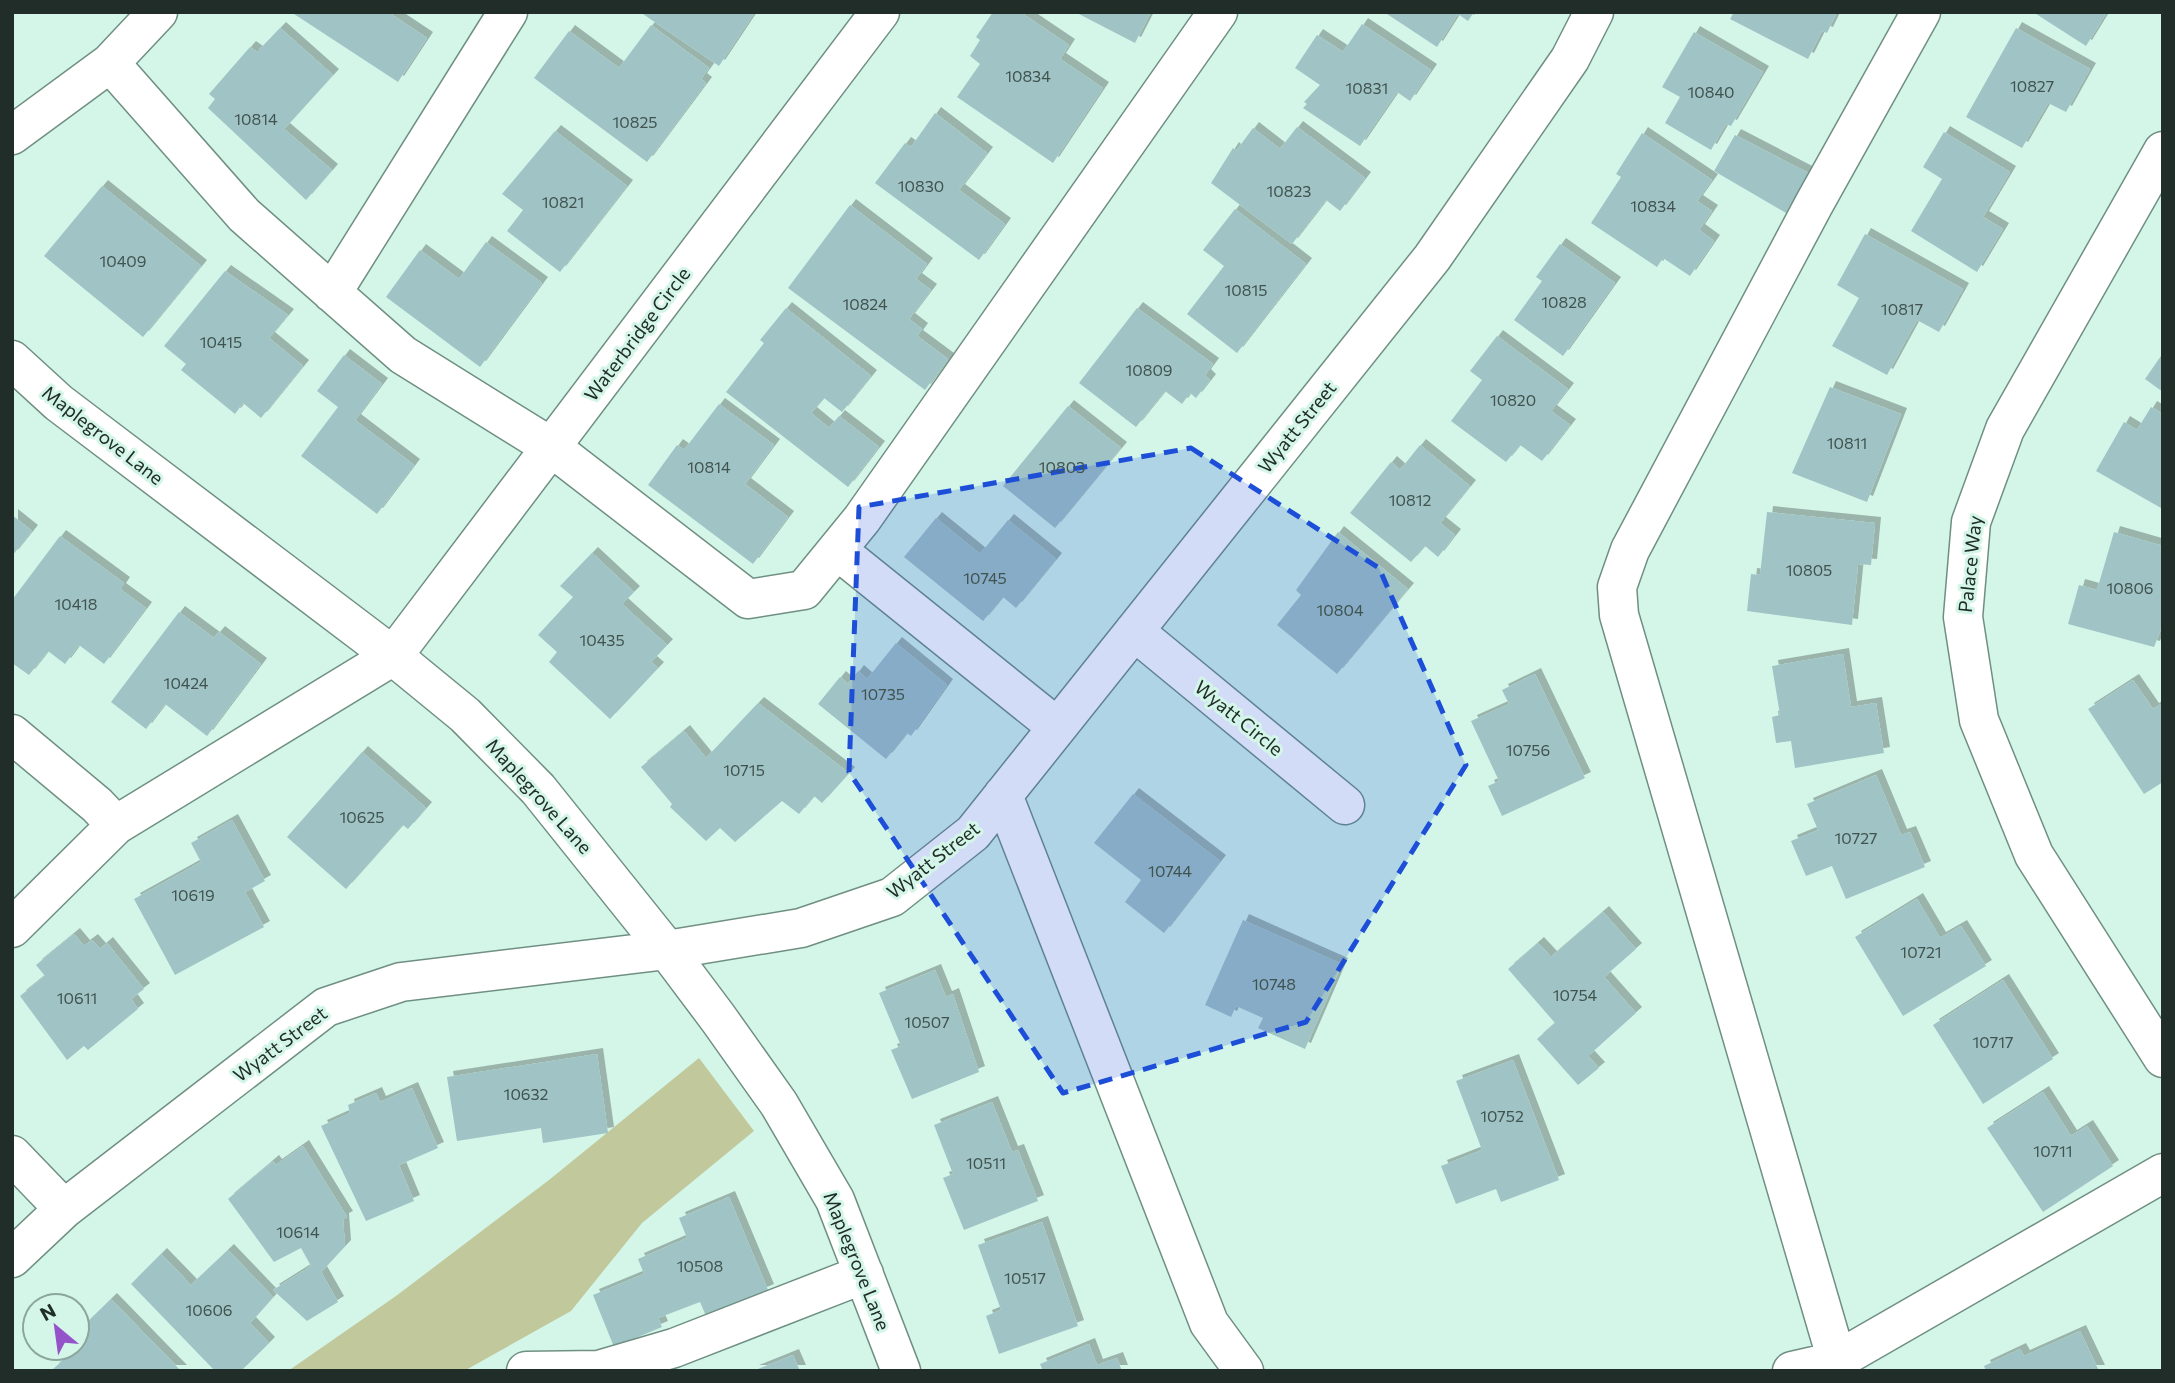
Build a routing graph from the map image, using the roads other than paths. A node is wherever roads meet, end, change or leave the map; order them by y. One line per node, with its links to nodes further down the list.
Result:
1 (158, 12): 7 (street)
2 (508, 12): 10 (street)
3 (880, 12): 12 (street, Waterbridge Circle)
4 (1217, 12): 13 (street)
5 (1594, 12): 14 (street, Wyatt Street)
6 (1921, 12): 29 (street)
7 (110, 62): 8 (street); 10 (street)
8 (12, 135)
9 (2163, 151): 23 (street, Palace Way)
10 (332, 293): 12 (street)
11 (12, 360): 15 (street, Maplegrove Lane)
12 (551, 447): 13 (street); 15 (street, Waterbridge Circle)
13 (837, 550): 16 (street)
14 (1134, 631): 16 (street, Wyatt Street); 19 (street, Wyatt Circle)
15 (393, 656): 20 (street); 22 (street, Maplegrove Lane)
16 (1057, 727): 18 (street, Wyatt Street)
17 (12, 734): 20 (street)
18 (1003, 795): 22 (street, Wyatt Street); 32 (street)
19 (1345, 805)
20 (116, 825): 21 (street)
21 (12, 928)
22 (667, 950): 26 (street, Wyatt Street); 28 (street, Maplegrove Lane)
23 (2163, 1058)
24 (12, 1155): 26 (street)
25 (2163, 1173): 29 (street)
26 (64, 1209): 27 (street, Wyatt Street)
27 (12, 1258)
28 (864, 1274): 30 (street); 31 (street, Maplegrove Lane)
29 (1838, 1366): 33 (street)
30 (526, 1371)
31 (901, 1371)
32 (1244, 1371)
33 (1792, 1371)

